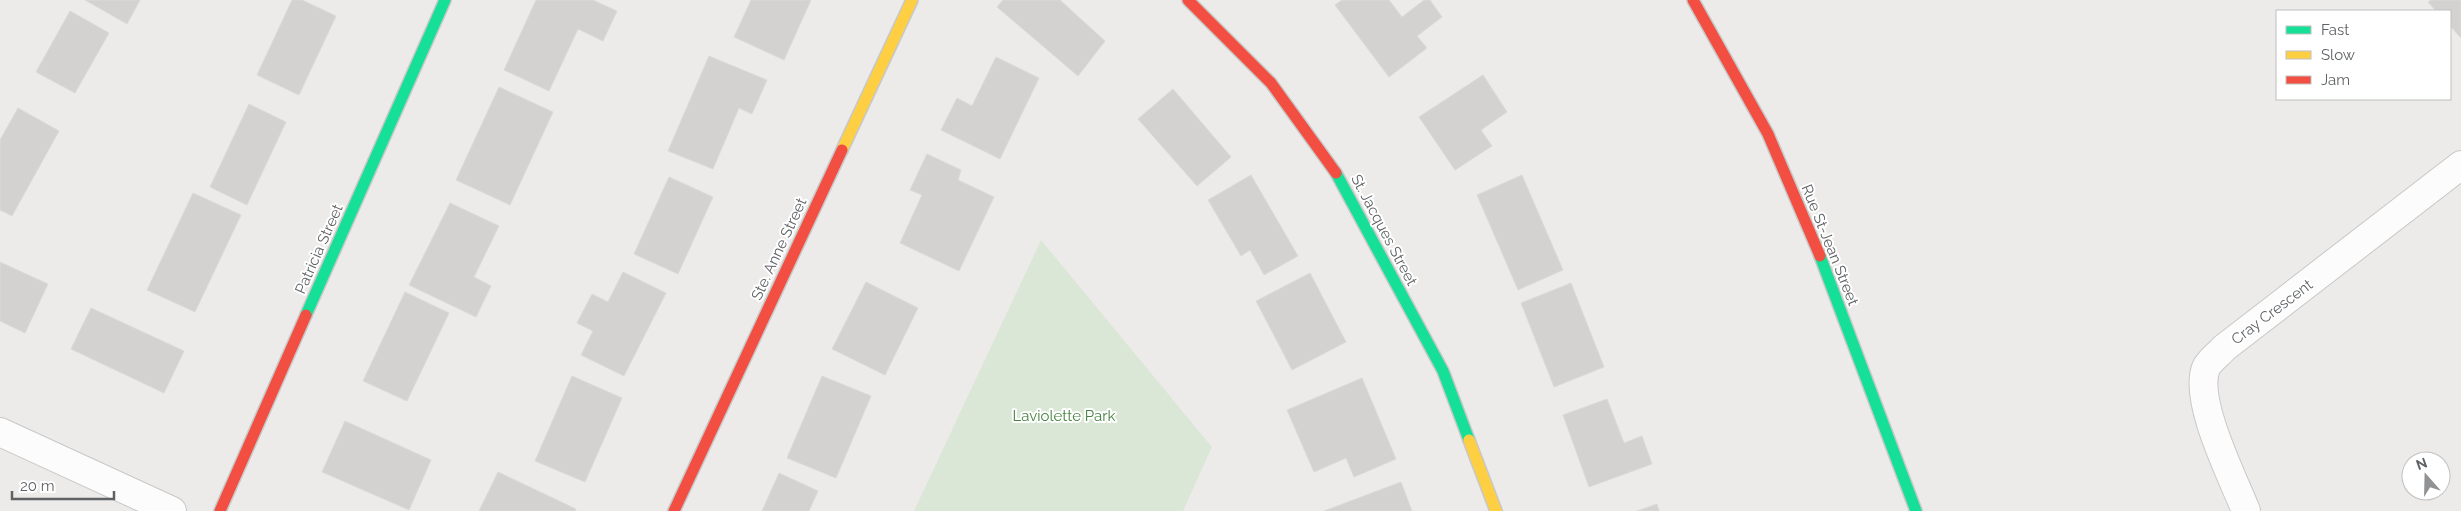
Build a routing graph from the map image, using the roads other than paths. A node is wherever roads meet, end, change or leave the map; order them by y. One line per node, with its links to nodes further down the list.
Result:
1 (445, 0): 8 (street, Patricia Street)
2 (912, 0): 9 (street, Ste. Anne Street)
3 (1188, 0): 10 (street, St. Jacques Street)
4 (1693, 0): 11 (street, Rue St-Jean Street)
5 (2461, 165): 12 (street, Cray Crescent)
6 (0, 432): 7 (street)
7 (172, 511)
8 (220, 511)
9 (674, 511)
10 (1496, 511)
11 (1916, 511)
12 (2246, 511)

